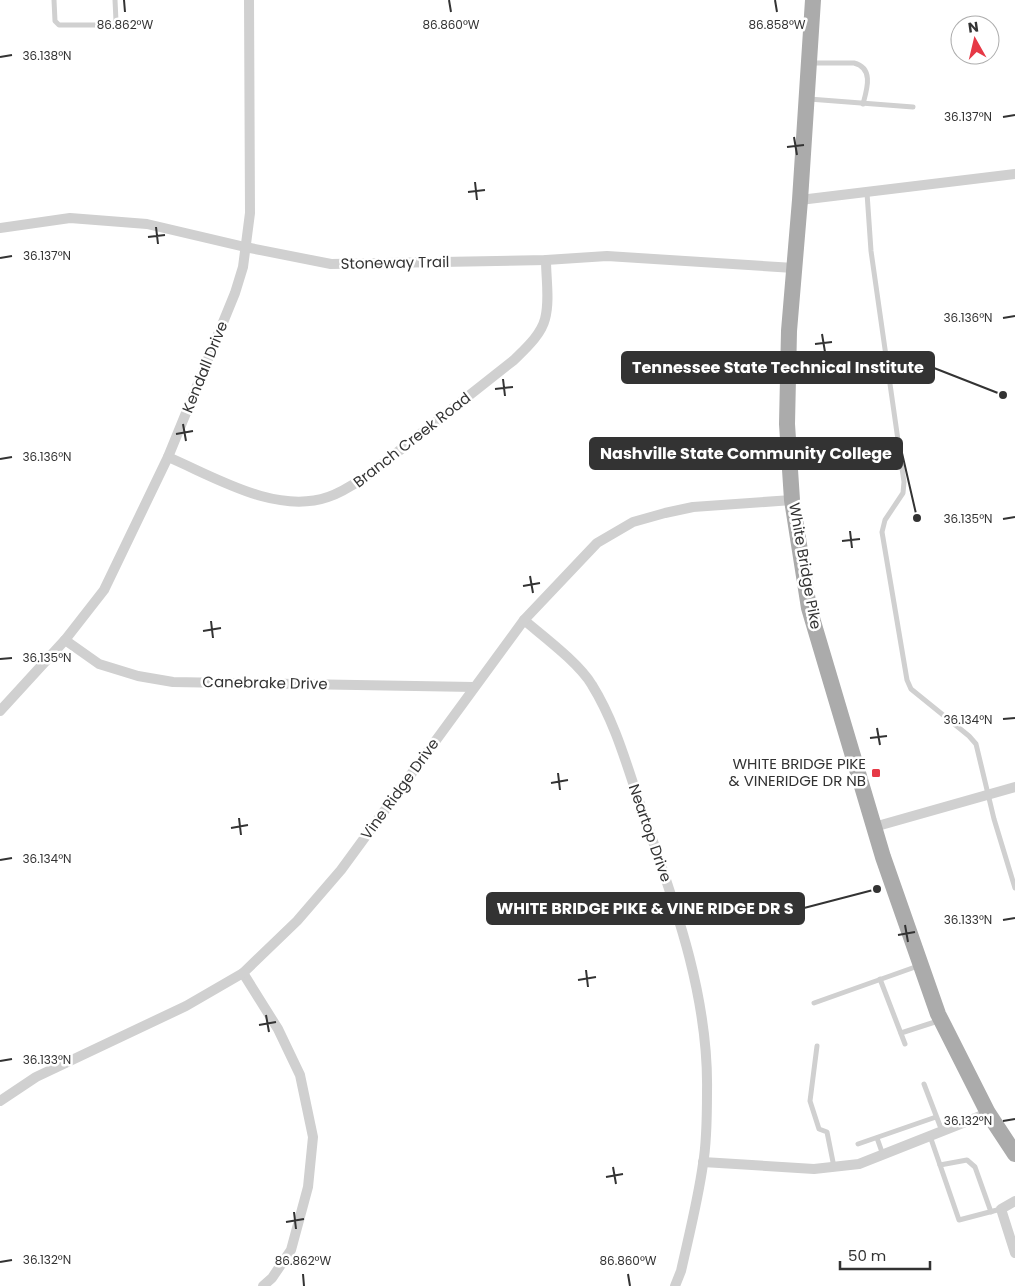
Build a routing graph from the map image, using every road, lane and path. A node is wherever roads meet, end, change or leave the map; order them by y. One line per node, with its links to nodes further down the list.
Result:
1 (54, 0): 2 (lane)
2 (115, 0)
3 (250, 0): 13 (street, Kendall Drive)
4 (812, 0): 5 (main road, White Bridge Pike)
5 (808, 63): 6 (main road, White Bridge Pike); 7 (lane)
6 (806, 99): 7 (lane); 11 (main road, White Bridge Pike)
7 (862, 104): 8 (lane)
8 (913, 107)
9 (1015, 174): 10 (street)
10 (867, 193): 11 (street); 23 (lane)
11 (800, 200): 15 (main road, White Bridge Pike)
12 (0, 228): 13 (street, Stoneway Trail)
13 (245, 247): 14 (street, Stoneway Trail); 16 (street, Kendall Drive)
14 (546, 260): 15 (street, Stoneway Trail); 16 (street, Branch Creek Road)
15 (794, 268): 17 (main road, White Bridge Pike)
16 (168, 457): 19 (street, Kendall Drive)
17 (792, 500): 18 (street, Vine Ridge Drive); 24 (main road, White Bridge Pike)
18 (524, 620): 20 (street, Vine Ridge Drive); 44 (street, Neartop Drive)
19 (65, 640): 20 (street, Canebrake Drive); 21 (street, Kendall Drive)
20 (474, 687): 27 (street, Vine Ridge Drive)
21 (0, 711)
22 (1015, 787): 23 (street)
23 (989, 795): 24 (street); 25 (lane)
24 (874, 827): 26 (main road, White Bridge Pike)
25 (1015, 888)
26 (921, 965): 28 (lane); 30 (main road, White Bridge Pike)
27 (243, 973): 35 (street, Vine Ridge Drive); 50 (street)
28 (880, 980): 29 (lane); 31 (lane)
29 (814, 1003)
30 (941, 1020): 31 (lane); 36 (main road, White Bridge Pike)
31 (901, 1033): 32 (lane)
32 (905, 1044)
33 (817, 1046): 46 (lane)
34 (924, 1084): 37 (lane)
35 (0, 1101)
36 (988, 1113): 38 (street); 43 (main road, White Bridge Pike)
37 (936, 1117): 38 (lane); 40 (lane)
38 (942, 1132): 39 (street)
39 (930, 1136): 42 (street); 45 (lane)
40 (877, 1138): 41 (lane); 42 (lane)
41 (858, 1144)
42 (883, 1154): 46 (street)
43 (1015, 1154)
44 (704, 1162): 46 (street); 51 (street, Neartop Drive)
45 (940, 1165): 48 (lane); 48 (lane)
46 (834, 1167)
47 (1015, 1201): 48 (street)
48 (996, 1211): 49 (street)
49 (1015, 1253)
50 (263, 1286)
51 (675, 1286)

